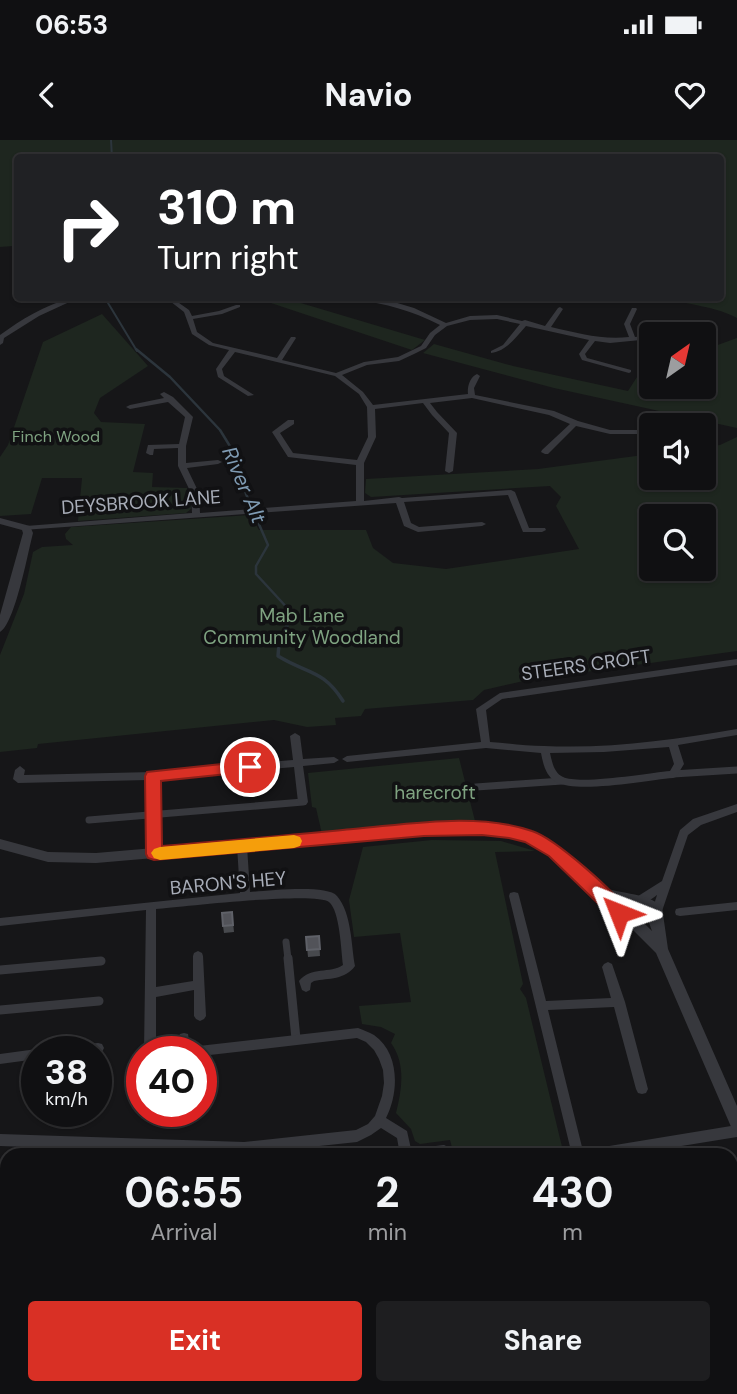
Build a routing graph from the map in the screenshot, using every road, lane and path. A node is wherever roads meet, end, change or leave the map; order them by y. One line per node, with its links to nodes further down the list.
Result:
1 (57, 301): 14 (street)
2 (176, 301): 7 (street)
3 (382, 301): 9 (street)
4 (238, 306): 7 (street)
5 (560, 309): 10 (street)
6 (634, 309): 11 (street)
7 (190, 318): 16 (street)
8 (525, 322): 9 (street); 10 (street); 17 (street)
9 (445, 325): 20 (street)
10 (548, 327): 15 (street)
11 (632, 337): 12 (street); 15 (street)
12 (639, 337)
13 (293, 338): 18 (street)
14 (0, 339)
15 (593, 339): 19 (street)
16 (232, 351): 18 (street); 22 (street)
17 (493, 352)
18 (278, 361): 20 (street)
19 (629, 371)
20 (337, 375): 26 (street)
21 (477, 376): 23 (street)
22 (250, 395)
23 (472, 396): 24 (street); 28 (street)
24 (426, 401): 26 (street); 36 (street)
25 (131, 407): 30 (street)
26 (371, 407): 34 (street)
27 (291, 422): 34 (street)
28 (575, 423): 29 (street); 31 (street)
29 (639, 432)
30 (182, 446): 32 (street); 35 (street)
31 (545, 452)
32 (150, 453)
33 (218, 462): 35 (street)
34 (360, 463): 38 (street)
35 (182, 466): 39 (street)
36 (449, 471)
37 (399, 499): 38 (street, DEYSBROOK LANE); 41 (street); 43 (street, DEYSBROOK LANE)
38 (360, 503): 39 (street, DEYSBROOK LANE)
39 (196, 515): 42 (street, DEYSBROOK LANE)
40 (0, 521): 42 (street, DEYSBROOK LANE)
41 (482, 524)
42 (26, 528): 44 (street)
43 (542, 530)
44 (5, 607): 45 (street)
45 (0, 628)
46 (737, 662): 50 (street, STEERS CROFT)
47 (737, 732): 49 (street)
48 (295, 736): 54 (street)
49 (673, 743): 51 (street); 57 (street)
50 (486, 744): 51 (street); 52 (street)
51 (545, 750): 59 (street)
52 (347, 759)
53 (334, 760): 54 (street)
54 (299, 763): 58 (street); 61 (street)
55 (20, 770): 58 (street)
56 (737, 770): 57 (street)
57 (673, 774): 59 (street)
58 (153, 776): 63 (street)
59 (562, 781): 60 (street)
60 (476, 787)
61 (303, 802): 63 (street)
62 (737, 808): 68 (street)
63 (153, 814): 64 (street); 67 (street)
64 (89, 820)
65 (0, 844): 67 (street)
66 (242, 846): 67 (street); 69 (street); 71 (street)
67 (154, 854)
68 (666, 884): 72 (street); 76 (street)
69 (593, 887): 72 (street); 77 (street)
70 (514, 896): 91 (street)
71 (245, 897): 74 (street, BARON'S HEY); 86 (street, BARON'S HEY)
72 (638, 901): 76 (street); 77 (street)
73 (737, 906): 75 (street)
74 (151, 907): 78 (street, BARON'S HEY); 88 (street)
75 (680, 912)
76 (657, 913): 77 (street); 80 (street)
77 (633, 921): 80 (street)
78 (0, 922)
79 (286, 942): 85 (street)
80 (661, 948): 101 (street)
81 (198, 956): 87 (street)
82 (101, 961): 84 (street)
83 (608, 967): 90 (street)
84 (0, 970)
85 (290, 982): 86 (street); 95 (street)
86 (306, 984)
87 (198, 985): 88 (street); 93 (street)
88 (151, 993): 94 (street)
89 (99, 1001): 92 (street)
90 (619, 1002): 91 (street); 99 (street)
91 (541, 1006): 105 (street)
92 (0, 1010)
93 (200, 1016)
94 (150, 1036)
95 (296, 1039): 96 (street); 100 (street)
96 (217, 1049)
97 (21, 1057): 98 (street)
98 (0, 1059)
99 (642, 1089)
100 (379, 1120): 103 (street); 104 (street)
101 (737, 1124)
102 (737, 1131): 106 (street)
103 (0, 1140)
104 (406, 1148)
105 (576, 1148)
106 (634, 1148)

